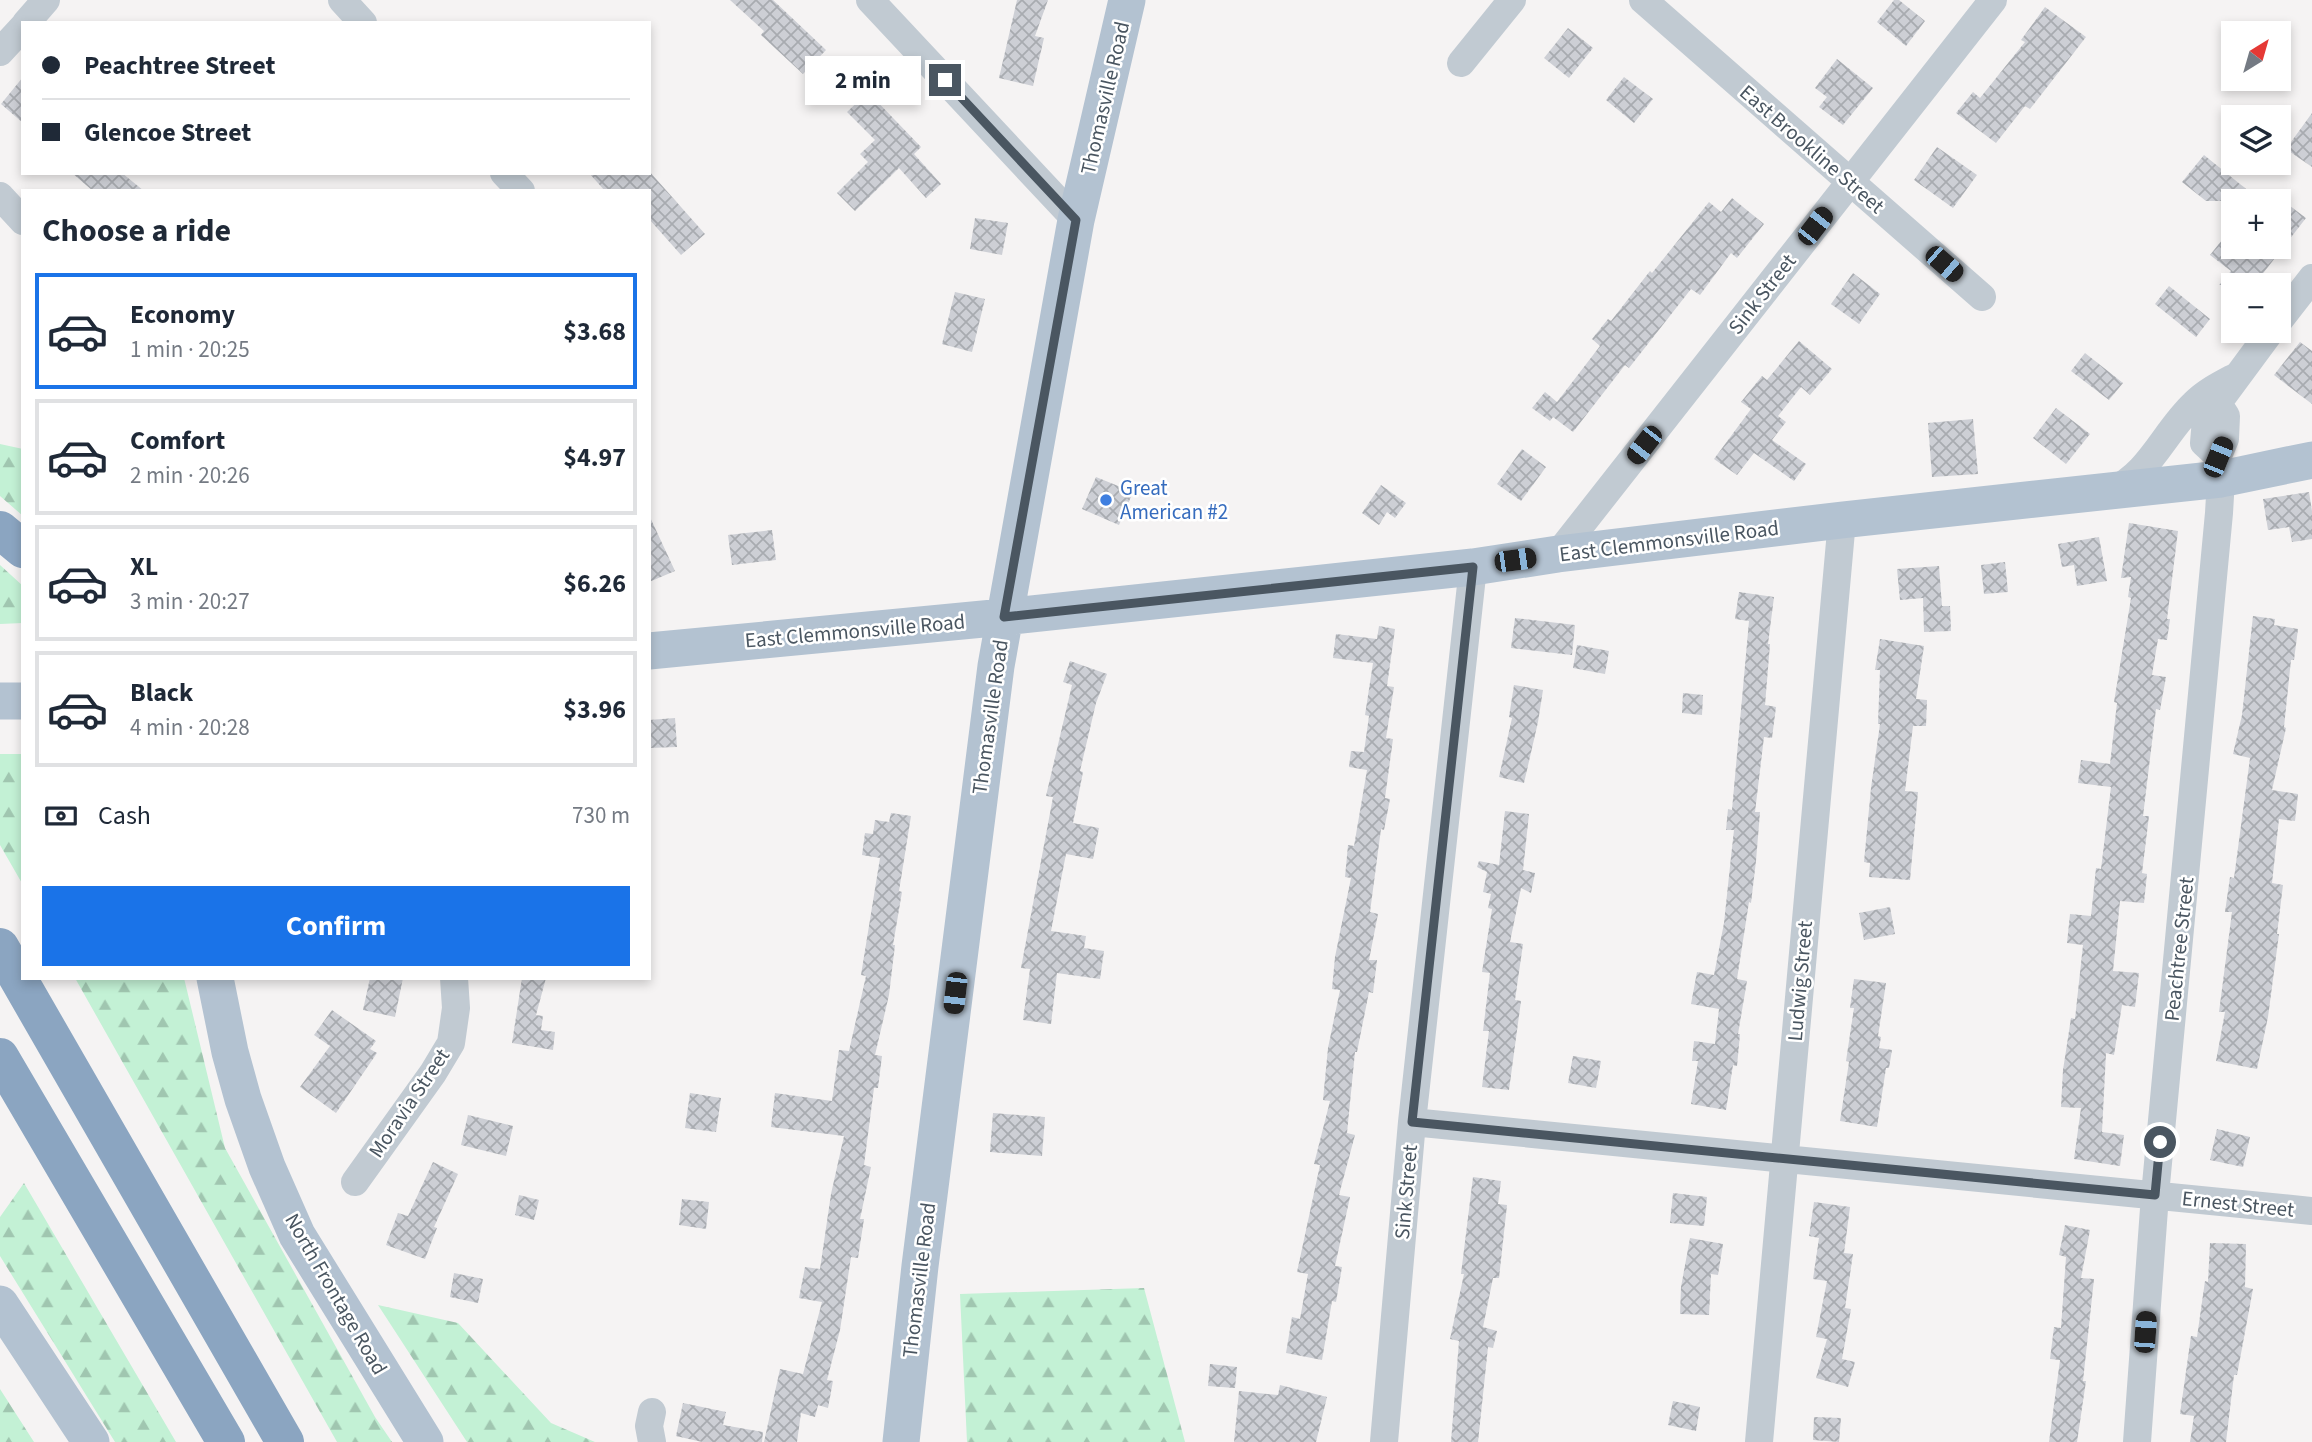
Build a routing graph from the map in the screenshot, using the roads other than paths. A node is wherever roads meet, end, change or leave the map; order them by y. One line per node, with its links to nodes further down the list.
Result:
1 (46, 0): 8 (street)
2 (342, 0): 9 (street)
3 (870, 0): 18 (street)
4 (1128, 0): 18 (main road, Thomasville Road)
5 (1512, 0): 12 (street)
6 (1643, 0): 14 (street, East Brookline Street)
7 (1993, 0): 14 (street, Sink Street)
8 (28, 21)
9 (361, 21)
10 (21, 28): 11 (street)
11 (0, 52)
12 (1461, 63)
13 (506, 175): 15 (street)
14 (1850, 182): 20 (street, East Brookline Street); 30 (street, Sink Street)
15 (519, 189)
16 (0, 196): 17 (street)
17 (21, 219)
18 (1076, 220): 32 (main road, Thomasville Road)
19 (2312, 278): 21 (street)
20 (1982, 297)
21 (2291, 305)
22 (2262, 343): 23 (street, Peachtree Street)
23 (2235, 377): 25 (street, Peachtree Street); 26 (street)
24 (2312, 460): 25 (main road, East Clemmonsville Road)
25 (2219, 468): 26 (main road, East Clemmonsville Road); 43 (street, Peachtree Street)
26 (2111, 491): 27 (main road, East Clemmonsville Road)
27 (1842, 520): 30 (main road, East Clemmonsville Road); 41 (street, Ludwig Street)
28 (0, 530): 29 (highway)
29 (21, 548)
30 (1558, 554): 31 (main road, East Clemmonsville Road)
31 (1473, 567): 32 (main road, East Clemmonsville Road); 40 (street, Sink Street)
32 (1004, 617): 33 (main road, East Clemmonsville Road); 52 (main road, Thomasville Road)
33 (651, 651)
34 (0, 701): 35 (main road)
35 (21, 701)
36 (0, 947): 49 (highway)
37 (215, 980): 50 (main road, North Frontage Road)
38 (454, 980): 42 (street, Moravia Street)
39 (0, 1057): 48 (highway)
40 (1412, 1122): 41 (street, Ernest Street); 53 (street, Sink Street)
41 (1783, 1160): 43 (street, Ernest Street); 54 (street, Ludwig Street)
42 (355, 1182)
43 (2155, 1195): 44 (street, Ernest Street); 55 (street, Peachtree Street)
44 (2312, 1211)
45 (0, 1304): 47 (main road)
46 (652, 1412): 51 (street)
47 (91, 1442)
48 (226, 1442)
49 (285, 1442)
50 (425, 1442)
51 (652, 1442)
52 (901, 1442)
53 (1384, 1442)
54 (1759, 1442)
55 (2137, 1442)

